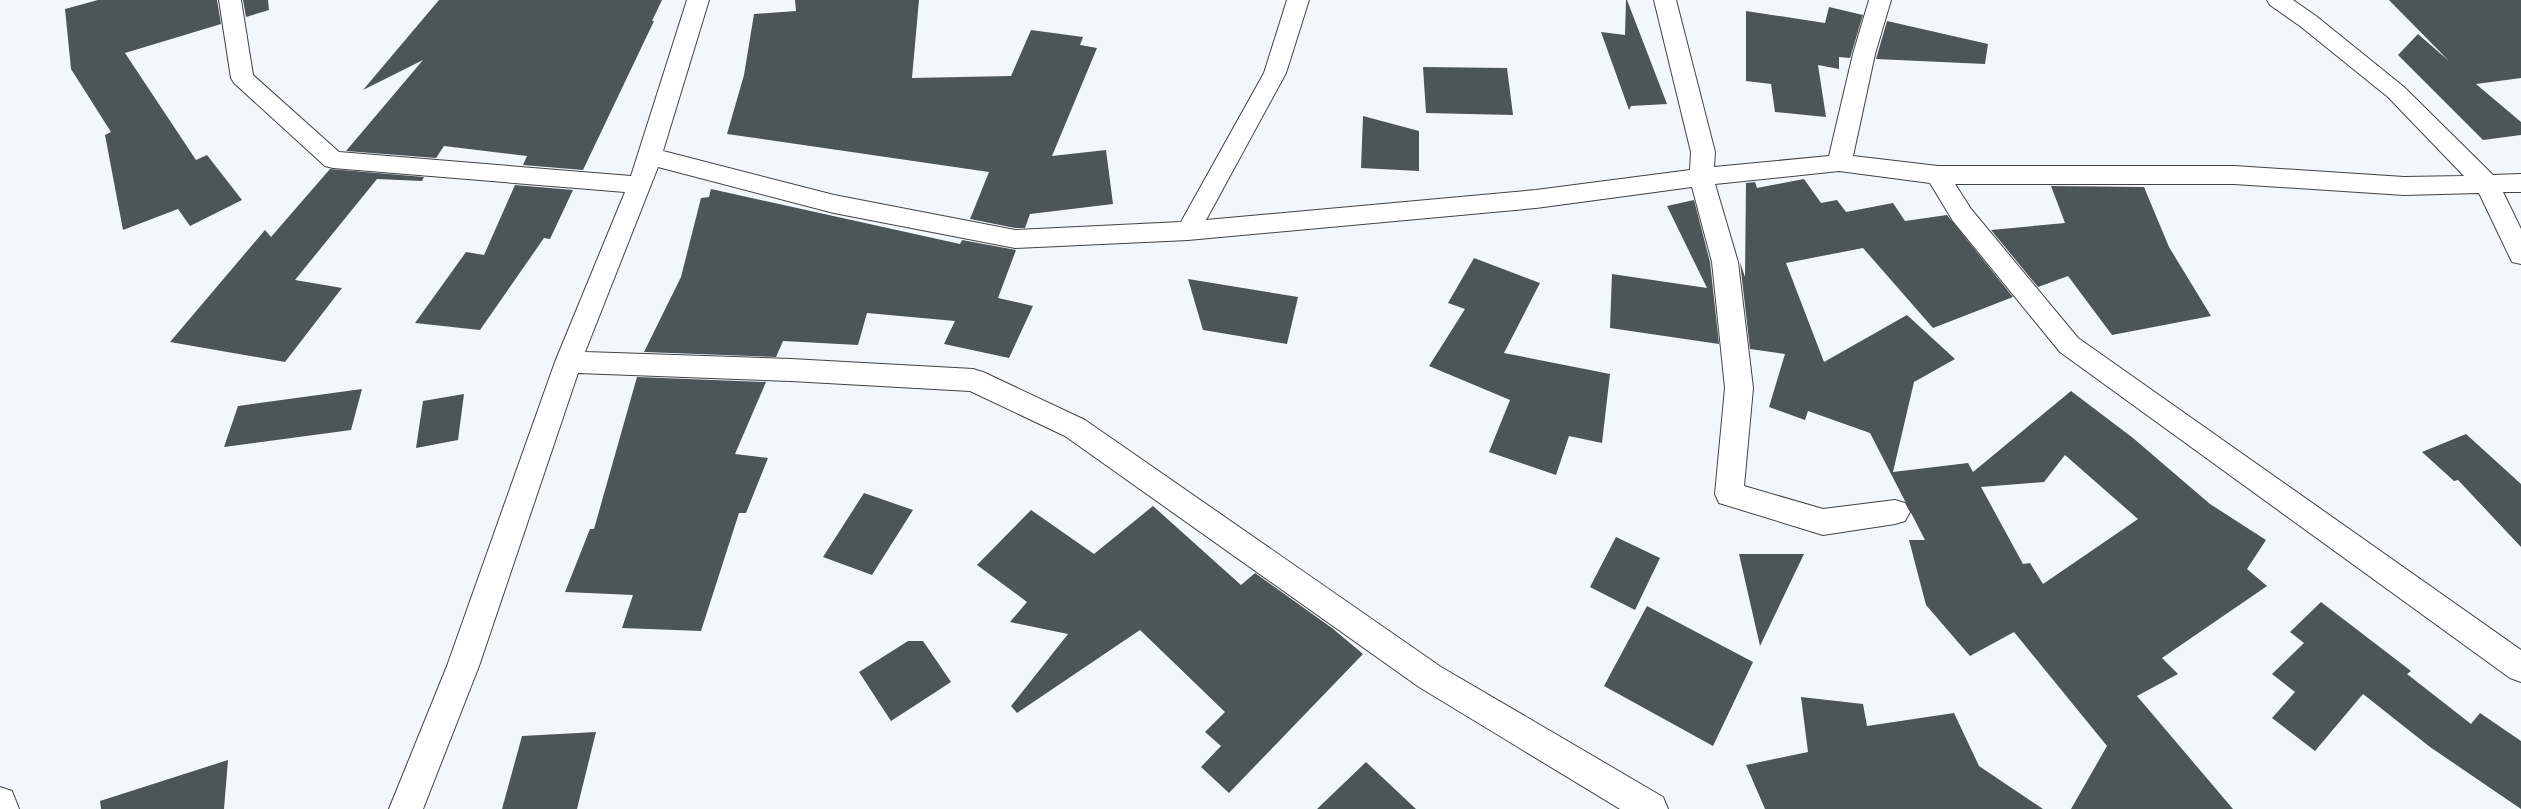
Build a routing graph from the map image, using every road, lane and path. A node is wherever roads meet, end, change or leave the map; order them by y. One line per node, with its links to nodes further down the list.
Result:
1 (230, 0): 13 (street)
2 (698, 0): 7 (street)
3 (1298, 0): 14 (street)
4 (1665, 0): 10 (street)
5 (1880, 0): 8 (street)
6 (2278, 0): 12 (street)
7 (648, 156): 13 (street); 14 (street)
8 (1839, 163): 9 (street); 10 (street)
9 (1938, 174): 12 (street); 18 (street)
10 (1701, 177): 14 (street); 17 (street)
11 (2521, 183): 12 (street)
12 (2487, 184): 15 (street)
13 (640, 185): 16 (street)
14 (1188, 231)
15 (2521, 254)
16 (568, 362): 21 (street); 22 (street)
17 (1895, 512)
18 (2521, 668)
19 (0, 803): 20 (street)
20 (2, 809)
21 (406, 809)
22 (1651, 809)

